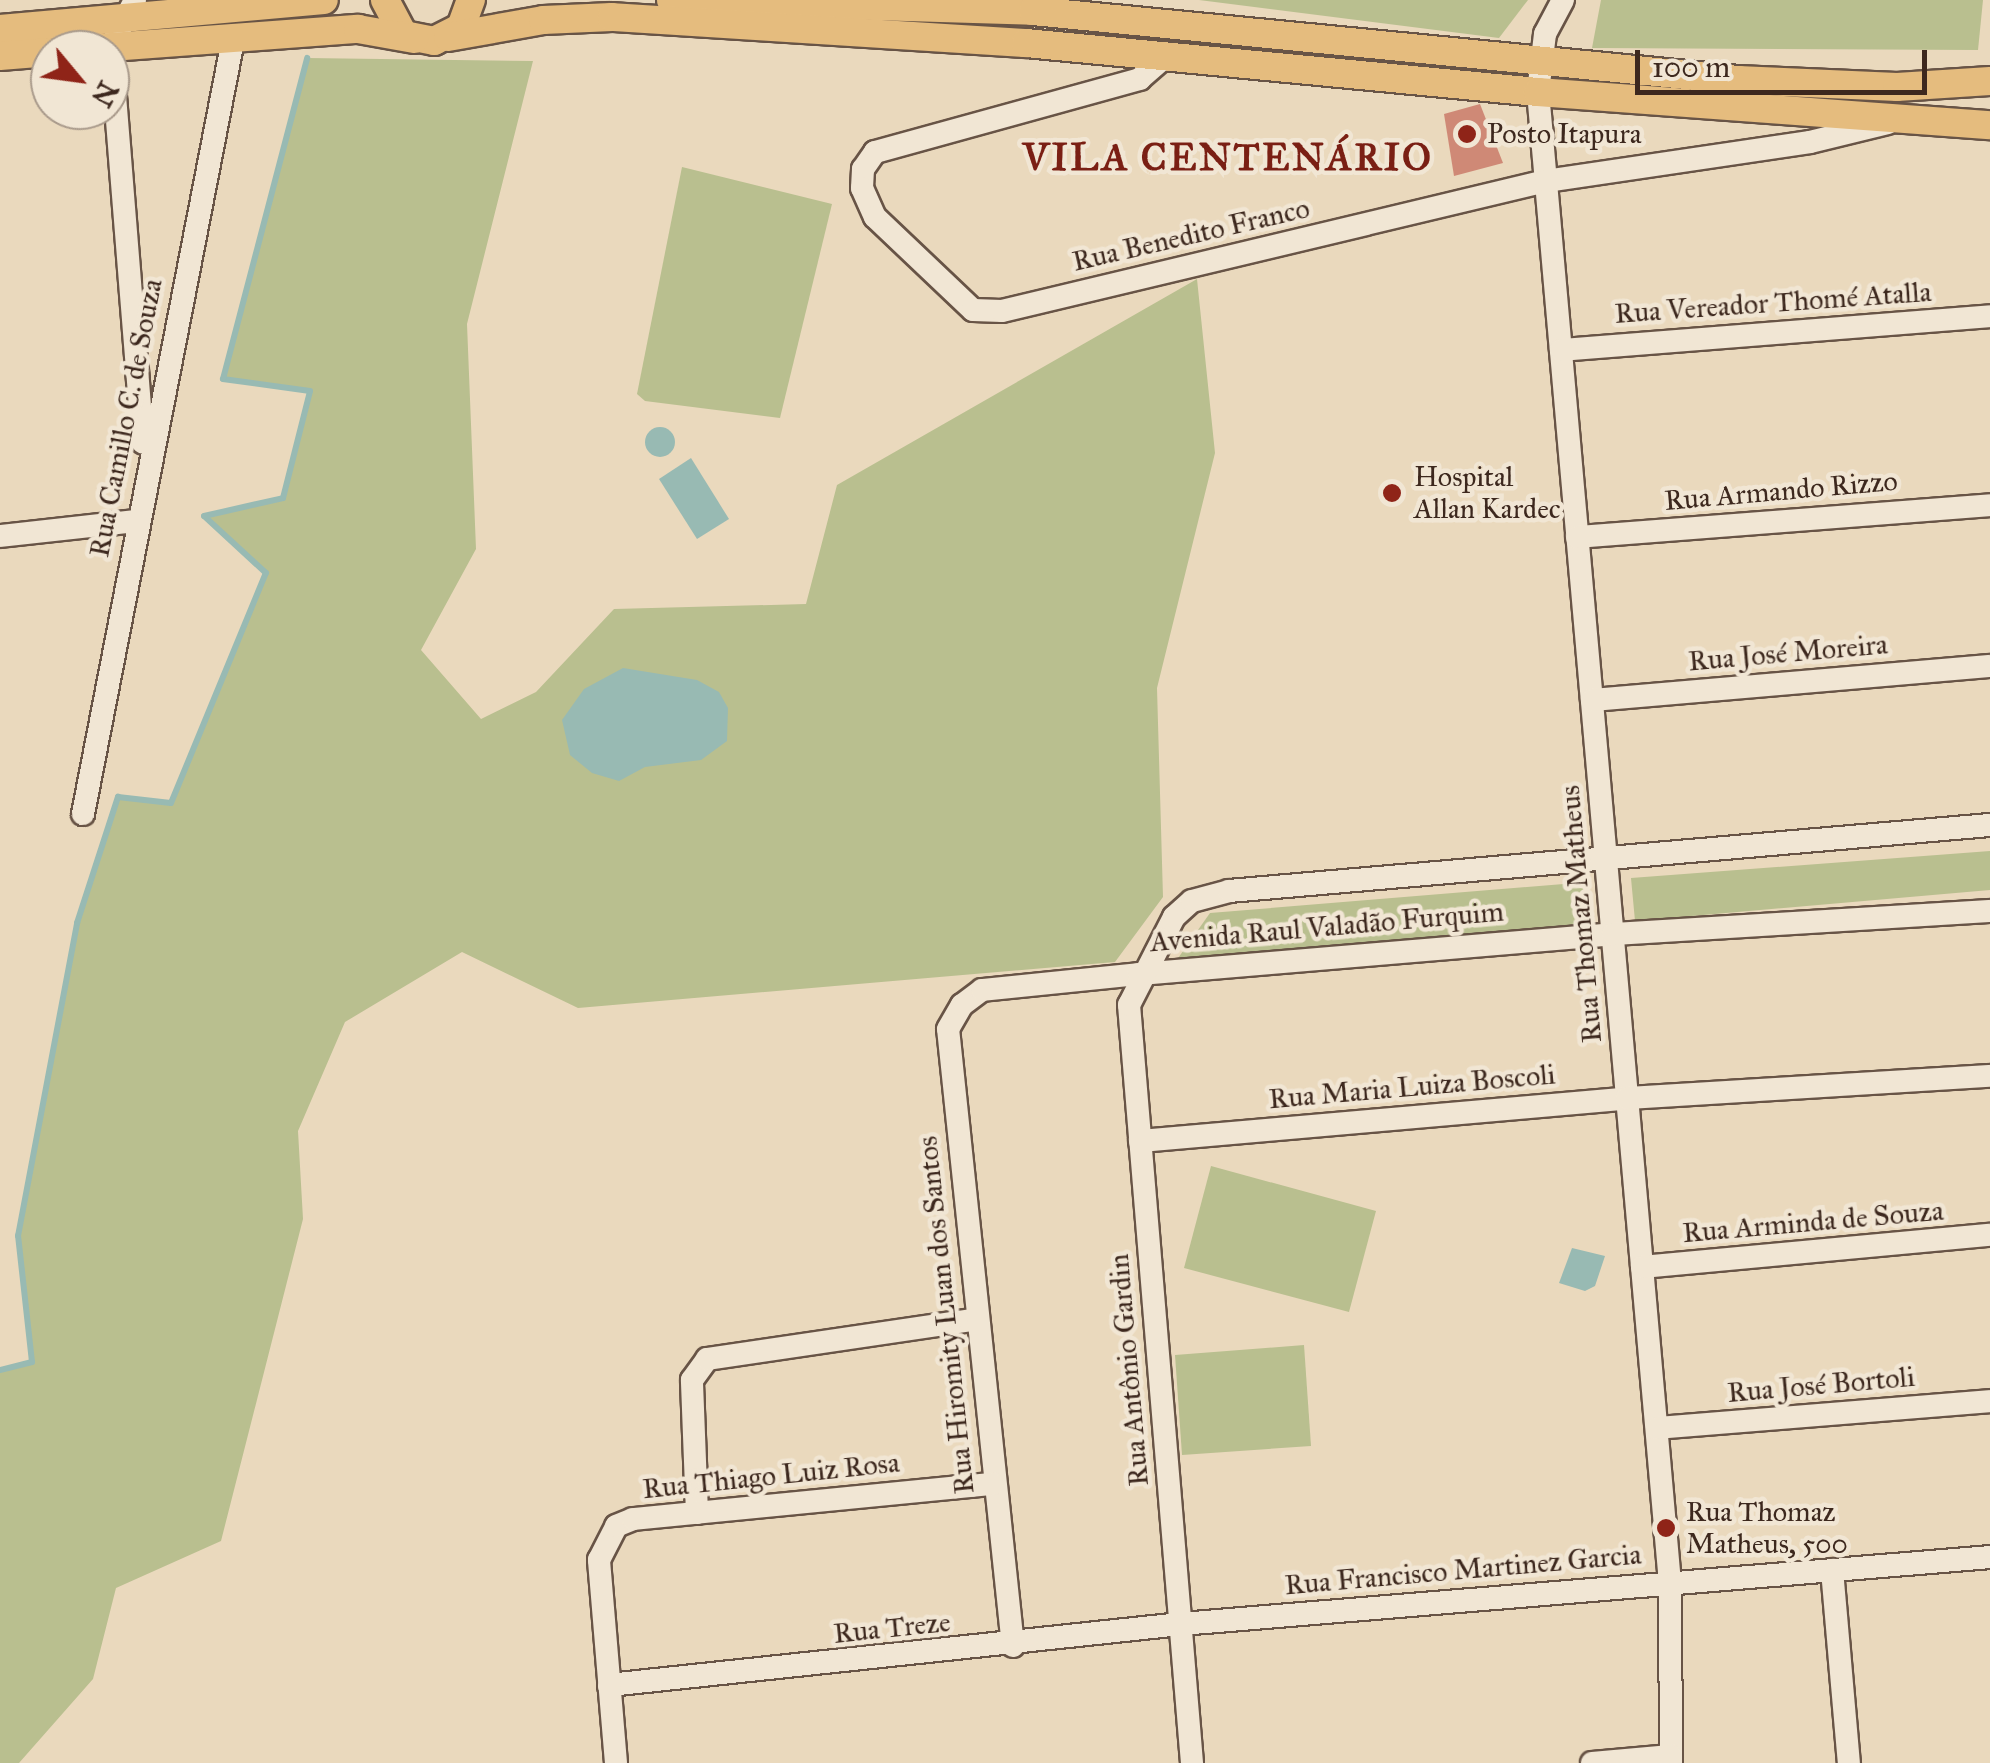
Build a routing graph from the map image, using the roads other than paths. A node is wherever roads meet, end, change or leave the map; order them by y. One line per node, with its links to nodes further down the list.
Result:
1 (324, 0): 6 (main road)
2 (385, 0): 10 (main road)
3 (472, 0): 9 (main road)
4 (671, 0): 15 (main road)
5 (1563, 0): 15 (street, Rua Thomaz Matheus)
6 (133, 9): 7 (main road)
7 (0, 29)
8 (234, 35): 10 (main road); 11 (main road); 25 (street, Rua Camillo C. de Souza)
9 (448, 37): 10 (main road); 14 (main road)
10 (414, 39)
11 (130, 44)
12 (30, 54): 13 (main road)
13 (0, 56)
14 (1166, 56): 18 (main road); 22 (street, Rua Benedito Franco)
15 (1540, 61): 17 (main road); 18 (street, Rua Thomaz Matheus)
16 (1990, 81): 17 (main road)
17 (1897, 87): 19 (main road)
18 (1538, 92): 19 (main road); 22 (street, Rua Thomaz Matheus)
19 (1894, 121): 20 (main road); 22 (street, Rua Benedito Franco)
20 (1990, 125)
21 (119, 130): 25 (street)
22 (1546, 181): 24 (street, Rua Thomaz Matheus)
23 (1990, 316): 24 (street, Rua Vereador Thomé Atalla)
24 (1561, 350): 29 (street, Rua Thomaz Matheus)
25 (145, 471): 27 (street, Rua Camillo C. de Souza)
26 (1990, 505): 29 (street, Rua Armando Rizzo)
27 (136, 520): 28 (street); 32 (street, Rua Camillo C. de Souza)
28 (0, 536)
29 (1578, 538): 31 (street, Rua Thomaz Matheus)
30 (1990, 666): 31 (street, Rua José Moreira)
31 (1592, 700): 34 (street, Rua Thomaz Matheus)
32 (82, 814)
33 (1990, 825): 34 (street, Avenida Raul Valadão Furquim)
34 (1606, 859): 36 (street, Rua Thomaz Matheus); 37 (street, Avenida Raul Valadão Furquim)
35 (1990, 911): 36 (street, Avenida Raul Valadão Furquim)
36 (1612, 934): 37 (street, Avenida Raul Valadão Furquim); 39 (street, Rua Thomaz Matheus)
37 (1139, 974): 40 (street, Rua Antônio Gardin); 43 (street, Rua Hiromity Luan dos Santos)
38 (1990, 1076): 39 (street, Rua Maria Luiza Boscoli)
39 (1627, 1098): 40 (street, Rua Maria Luiza Boscoli); 42 (street, Rua Thomaz Matheus)
40 (1140, 1142): 51 (street, Rua Antônio Gardin)
41 (1990, 1236): 42 (street, Rua Arminda de Souza)
42 (1642, 1268): 45 (street, Rua Thomaz Matheus)
43 (976, 1320): 46 (street, Rua Hiromity Luan dos Santos); 47 (street)
44 (1990, 1401): 45 (street, Rua José Bortoli)
45 (1657, 1428): 50 (street, Rua Thomaz Matheus)
46 (992, 1484): 47 (street, Rua Thiago Luiz Rosa); 52 (street, Rua Hiromity Luan dos Santos)
47 (697, 1513): 53 (street, Rua Thiago Luiz Rosa)
48 (1990, 1562): 49 (street, Rua Francisco Martinez Garcia)
49 (1832, 1570): 50 (street, Rua Francisco Martinez Garcia); 58 (street)
50 (1670, 1583): 51 (street, Rua Francisco Martinez Garcia); 54 (street, Rua Thomaz Matheus)
51 (1180, 1624): 52 (street, Rua Treze); 56 (street, Rua Antônio Gardin)
52 (1013, 1646): 53 (street, Rua Treze)
53 (609, 1686): 55 (street)
54 (1671, 1760): 57 (street)
55 (616, 1763)
56 (1192, 1763)
57 (1592, 1763)
58 (1848, 1763)

